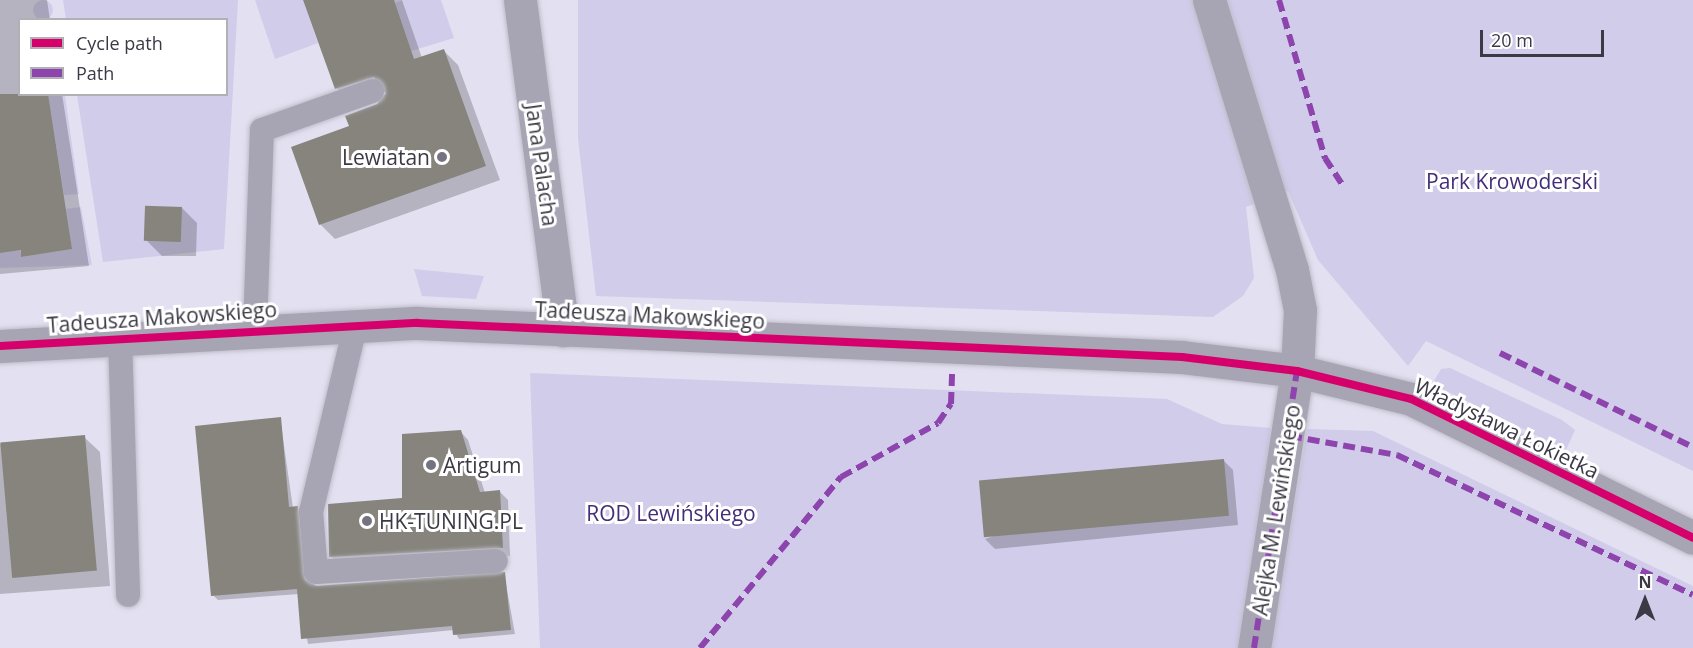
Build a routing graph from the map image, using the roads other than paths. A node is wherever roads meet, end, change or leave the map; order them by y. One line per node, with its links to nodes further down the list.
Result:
1 (520, 0): 6 (street, Jana Palacha)
2 (1209, 0): 9 (street)
3 (372, 91): 5 (lane)
4 (356, 323): 5 (street, Tadeusza Makowskiego); 6 (street, Tadeusza Makowskiego); 11 (lane)
5 (255, 329): 7 (street, Tadeusza Makowskiego)
6 (563, 330): 9 (street, Tadeusza Makowskiego)
7 (120, 337): 8 (street, Tadeusza Makowskiego); 12 (lane)
8 (0, 346)
9 (1297, 371): 10 (street, Władysława Łokietka); 13 (street, Alejka M. Lewińskiego)
10 (1693, 538)
11 (496, 561)
12 (128, 594)
13 (1254, 648)

